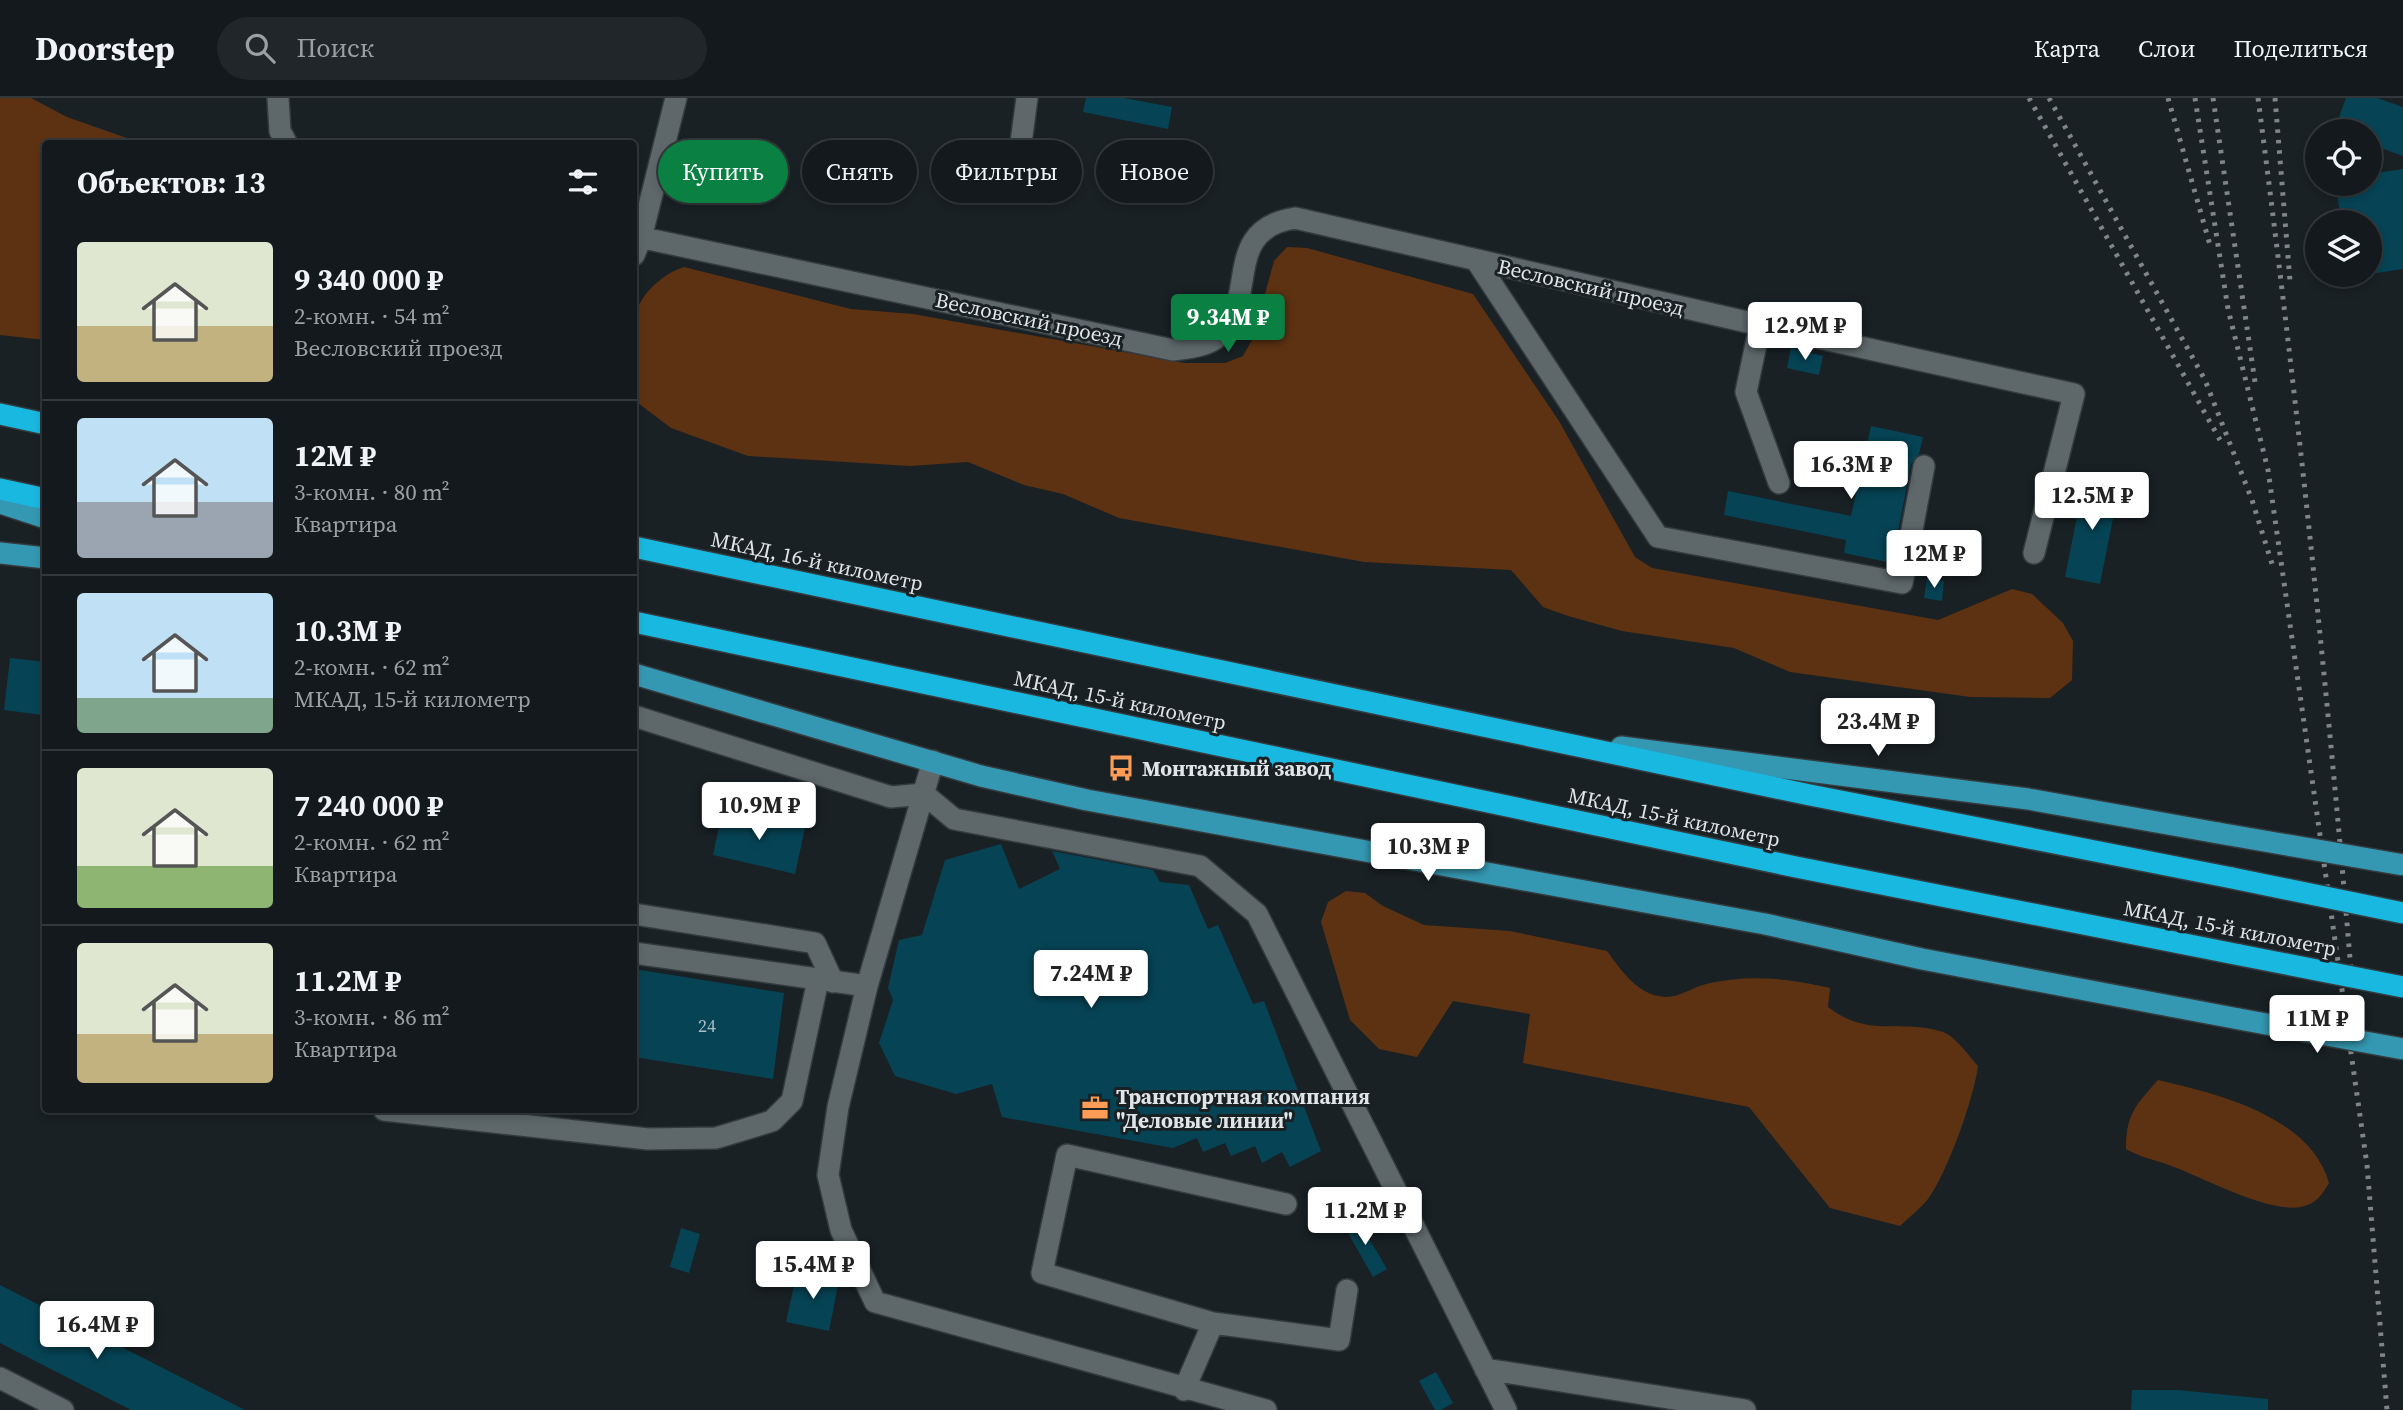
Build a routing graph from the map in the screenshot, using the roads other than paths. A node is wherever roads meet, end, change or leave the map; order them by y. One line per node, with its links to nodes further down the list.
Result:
1 (278, 98): 4 (street)
2 (676, 98): 6 (street)
3 (1027, 98): 5 (street)
4 (285, 140)
5 (1021, 140)
6 (637, 239)
7 (637, 243): 8 (street, Весловский проезд)
8 (1476, 260): 9 (street, Весловский проезд); 12 (street)
9 (1760, 326): 13 (street); 20 (street, Весловский проезд)
10 (0, 414): 11 (highway)
11 (42, 423)
12 (1924, 466)
13 (1779, 483)
14 (0, 489): 15 (highway)
15 (42, 498)
16 (0, 503): 17 (main road)
17 (42, 517)
18 (637, 548): 25 (highway, МКАД, 16-й километр)
19 (0, 553): 21 (main road)
20 (2034, 553)
21 (42, 558)
22 (637, 623): 34 (highway, МКАД, 15-й километр, bridge)
23 (637, 675): 26 (main road)
24 (637, 717): 27 (street)
25 (1529, 736): 28 (main road, bridge); 29 (highway, bridge)
26 (933, 761): 27 (street); 35 (main road, bridge)
27 (924, 794): 33 (street); 40 (street)
28 (2403, 865)
29 (2403, 913)
30 (637, 914): 32 (street)
31 (637, 953): 32 (street)
32 (826, 981): 33 (street); 36 (street)
33 (867, 986): 42 (street)
34 (2403, 986)
35 (2403, 1049)
36 (411, 1113)
37 (1286, 1204): 39 (street)
38 (1348, 1290): 39 (street)
39 (1213, 1322): 42 (street)
40 (1485, 1368): 45 (street); 46 (street)
41 (0, 1378): 43 (street)
42 (1184, 1390): 44 (street)
43 (63, 1410)
44 (1266, 1410)
45 (1506, 1410)
46 (1745, 1410)

